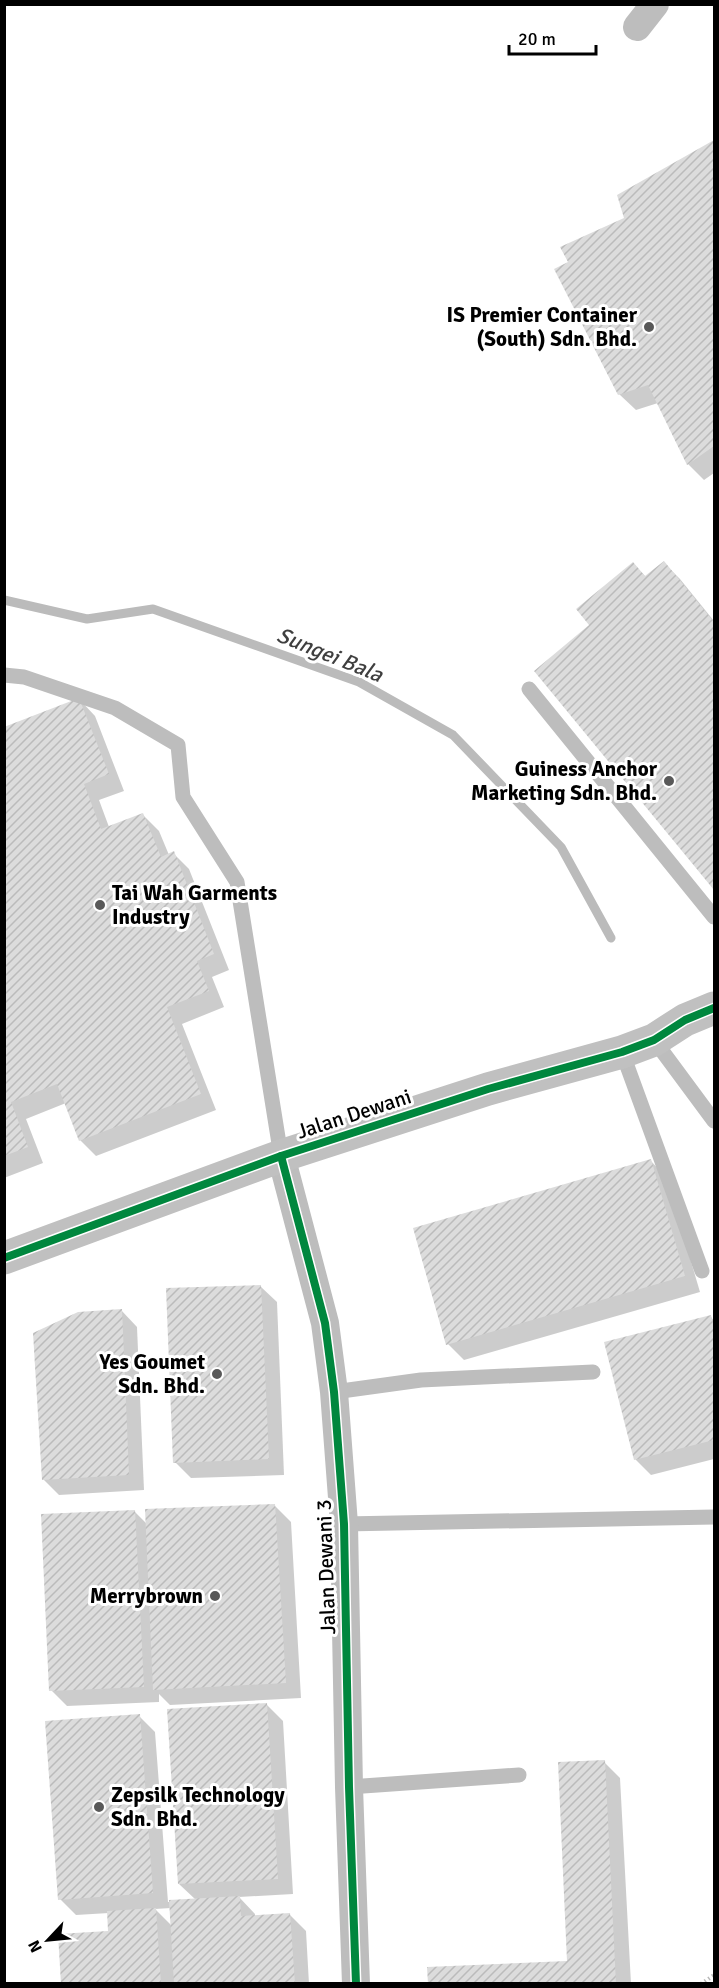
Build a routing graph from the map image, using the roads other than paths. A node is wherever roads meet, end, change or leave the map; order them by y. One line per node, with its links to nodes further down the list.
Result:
1 (656, 4): 2 (street)
2 (637, 27)
3 (4, 675): 10 (lane)
4 (529, 689): 5 (lane)
5 (714, 917)
6 (714, 1008): 7 (street, Jalan Dewani)
7 (654, 1040): 8 (street, Jalan Dewani); 9 (lane)
8 (622, 1052): 10 (street, Jalan Dewani); 12 (lane)
9 (714, 1121)
10 (281, 1156): 11 (street, Jalan Dewani); 14 (street, Jalan Dewani 3)
11 (4, 1258)
12 (702, 1271)
13 (593, 1372): 14 (lane)
14 (334, 1392): 16 (street, Jalan Dewani 3)
15 (714, 1517): 16 (lane)
16 (344, 1524): 18 (street, Jalan Dewani 3)
17 (519, 1775): 18 (lane)
18 (349, 1787): 19 (street, Jalan Dewani 3)
19 (356, 1983)

